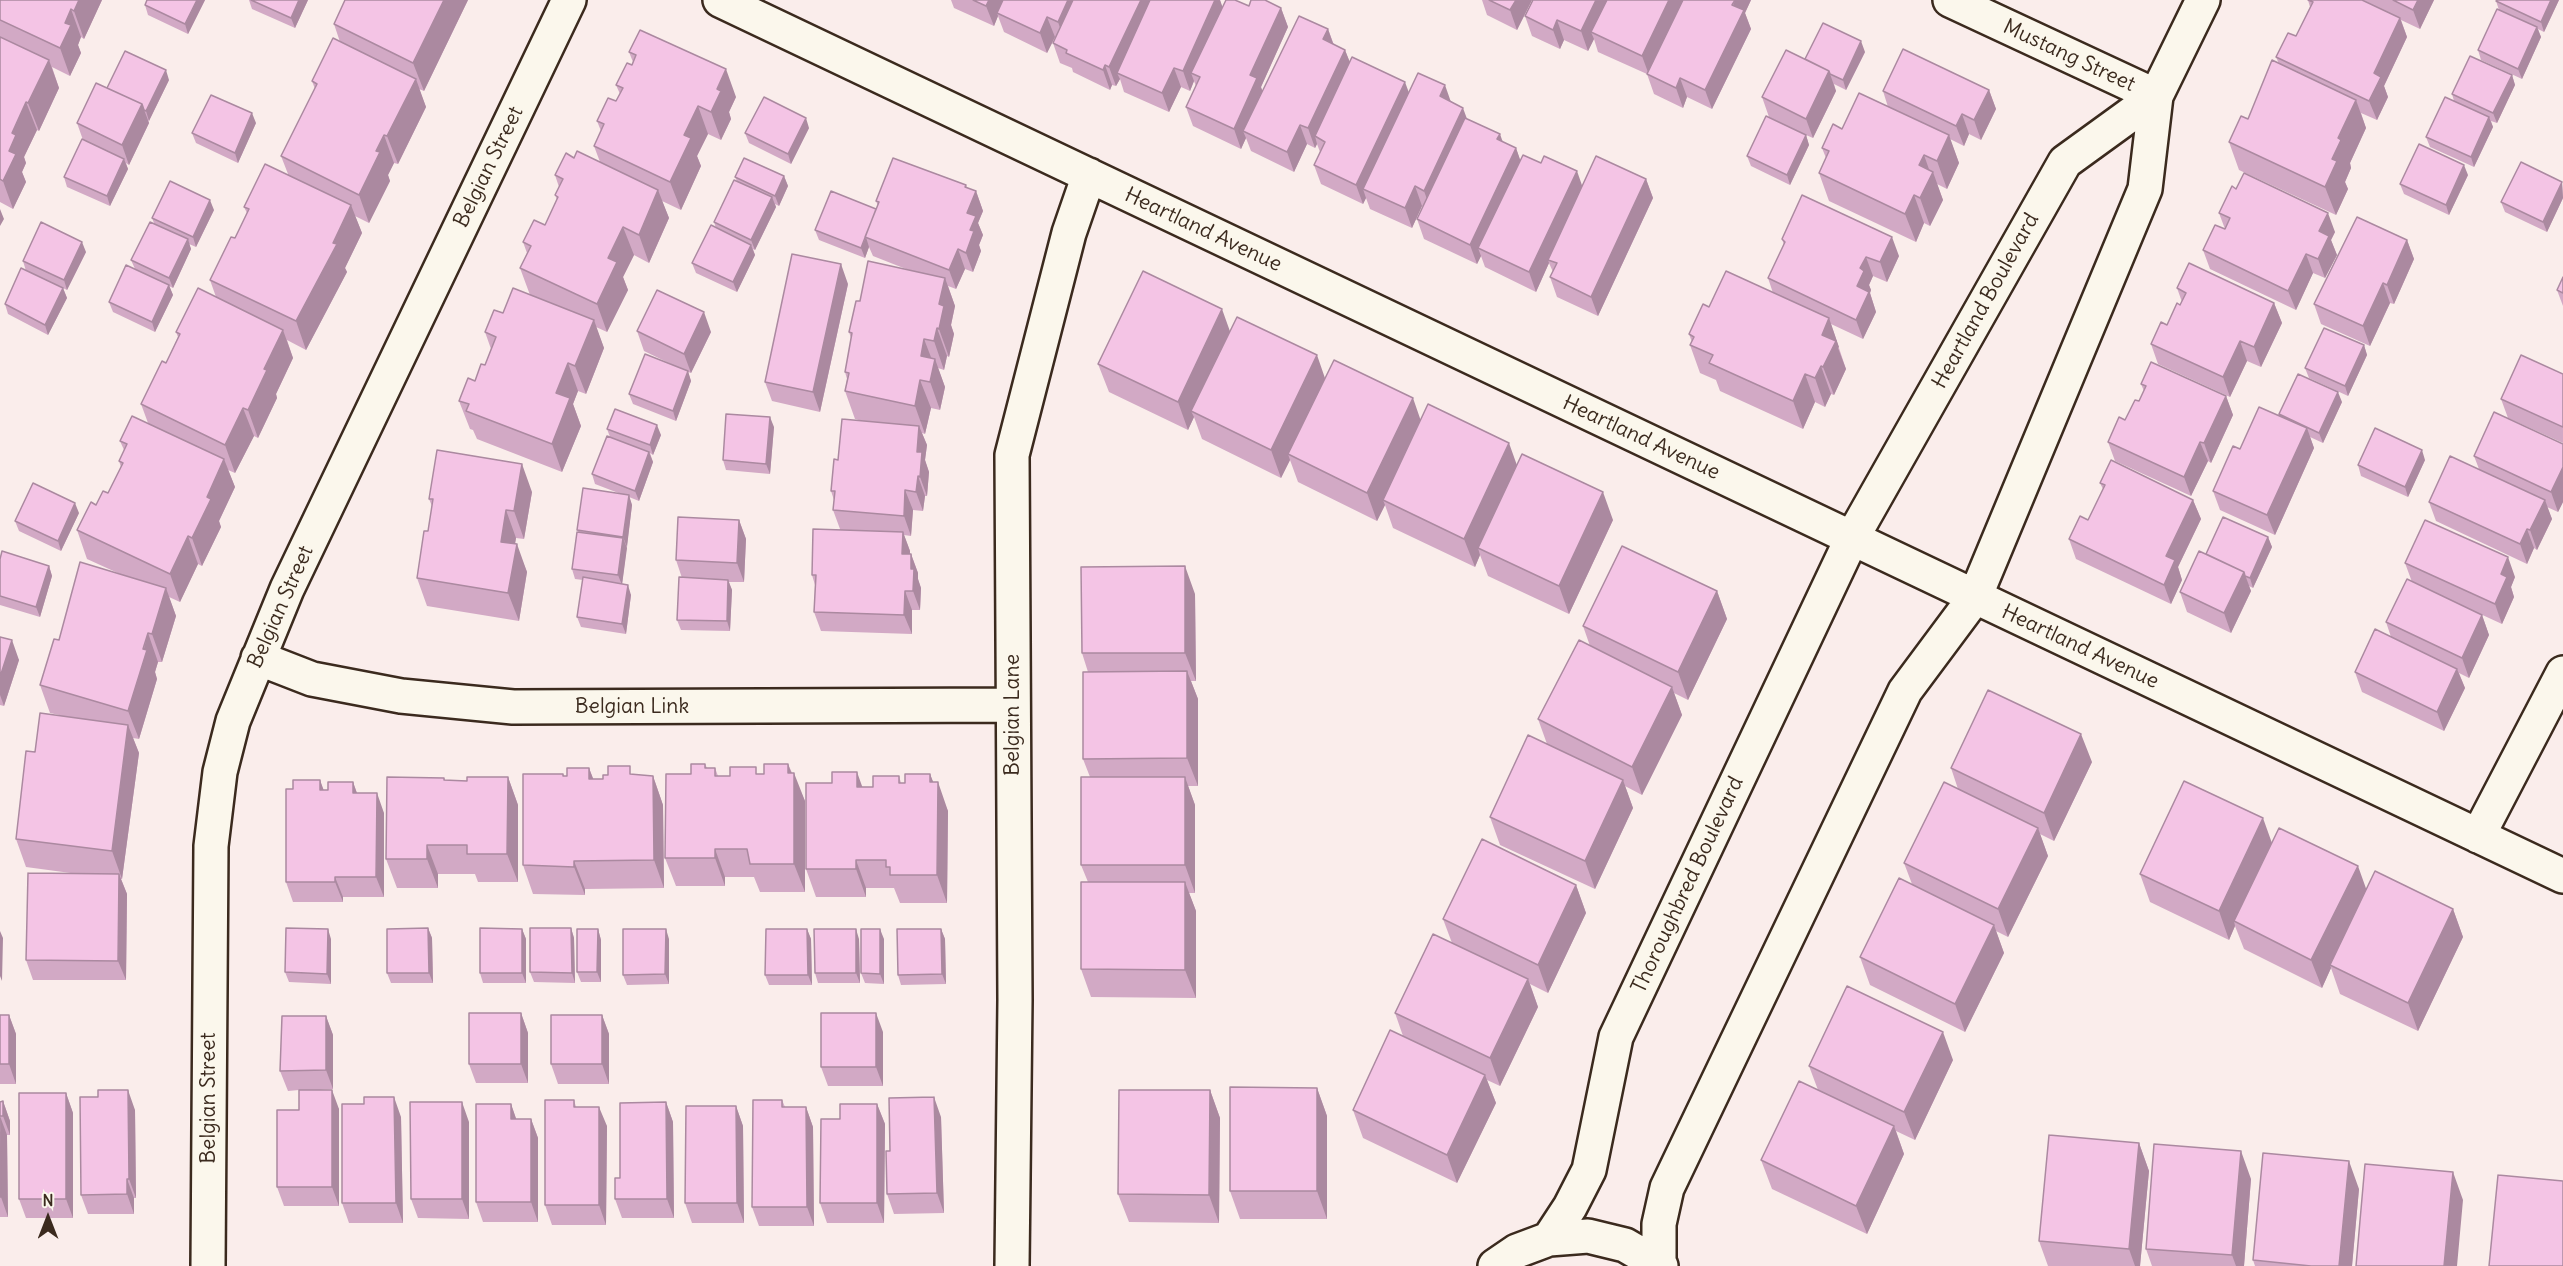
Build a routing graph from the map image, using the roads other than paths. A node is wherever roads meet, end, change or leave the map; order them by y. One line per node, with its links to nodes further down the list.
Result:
1 (569, 0): 9 (street, Belgian Street)
2 (720, 0): 6 (street, Heartland Avenue)
3 (1950, 0): 5 (street, Mustang Street)
4 (2204, 0): 5 (street, Heartland Boulevard)
5 (2156, 96): 7 (street, Heartland Boulevard); 8 (street, Heartland Boulevard)
6 (1089, 175): 7 (street, Heartland Avenue); 11 (street, Belgian Lane)
7 (1852, 538): 8 (street, Heartland Avenue); 14 (street, Thoroughbred Boulevard)
8 (1975, 597): 12 (street, Heartland Avenue); 15 (street)
9 (258, 658): 11 (street, Belgian Link); 16 (street, Belgian Street)
10 (2563, 673): 12 (street)
11 (1013, 705): 17 (street, Belgian Lane)
12 (2478, 836): 13 (street, Heartland Avenue)
13 (2563, 876)
14 (1549, 1239): 15 (street); 18 (street)
15 (1660, 1265)
16 (208, 1266)
17 (1012, 1266)
18 (1495, 1266)

